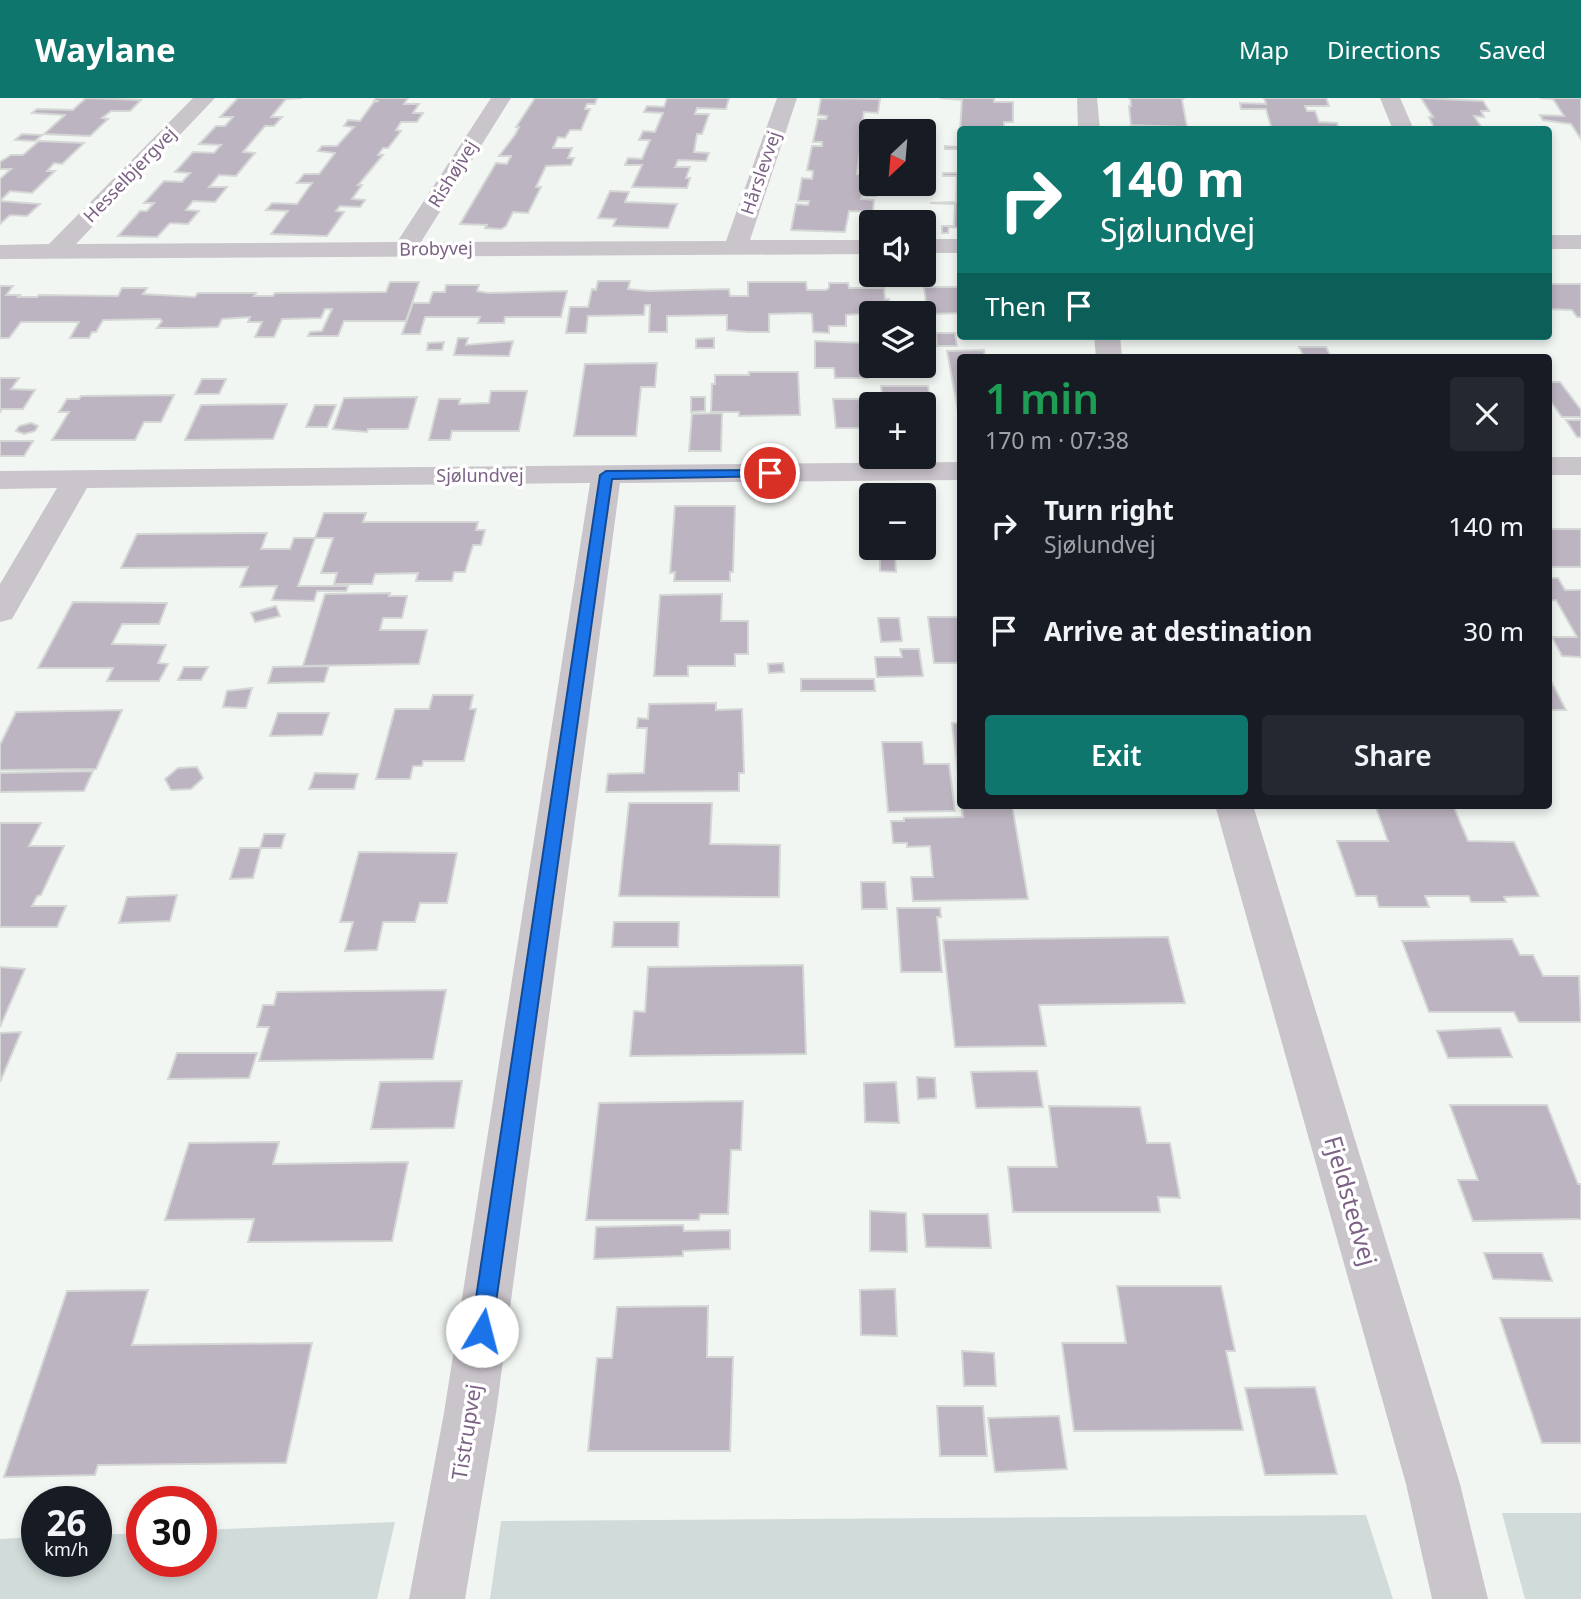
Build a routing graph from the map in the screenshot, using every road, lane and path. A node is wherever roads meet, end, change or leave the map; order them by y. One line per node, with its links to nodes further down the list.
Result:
1 (205, 98): 16 (street, Hesselbjergvej)
2 (501, 98): 14 (street, Rishøjvej)
3 (787, 98): 13 (street, Hårslevvej)
4 (1087, 98): 6 (street)
5 (1390, 98): 7 (street)
6 (1089, 126)
7 (1402, 126)
8 (1552, 242): 9 (street)
9 (1581, 242)
10 (936, 246): 11 (street)
11 (957, 246)
12 (859, 247): 13 (street, Brobyvej)
13 (736, 248): 14 (street, Brobyvej)
14 (405, 249): 16 (street, Brobyvej)
15 (0, 252): 16 (street, Brobyvej)
16 (55, 252)
17 (1552, 466): 18 (street)
18 (1581, 466)
19 (957, 471): 20 (street, Sjølundvej)
20 (606, 475): 21 (street, Sjølundvej); 25 (street, Tistrupvej)
21 (78, 479): 22 (street, Sjølundvej); 23 (street)
22 (0, 480)
23 (0, 612)
24 (1235, 809): 26 (street, Fjeldstedvej)
25 (437, 1599)
26 (1460, 1599)

